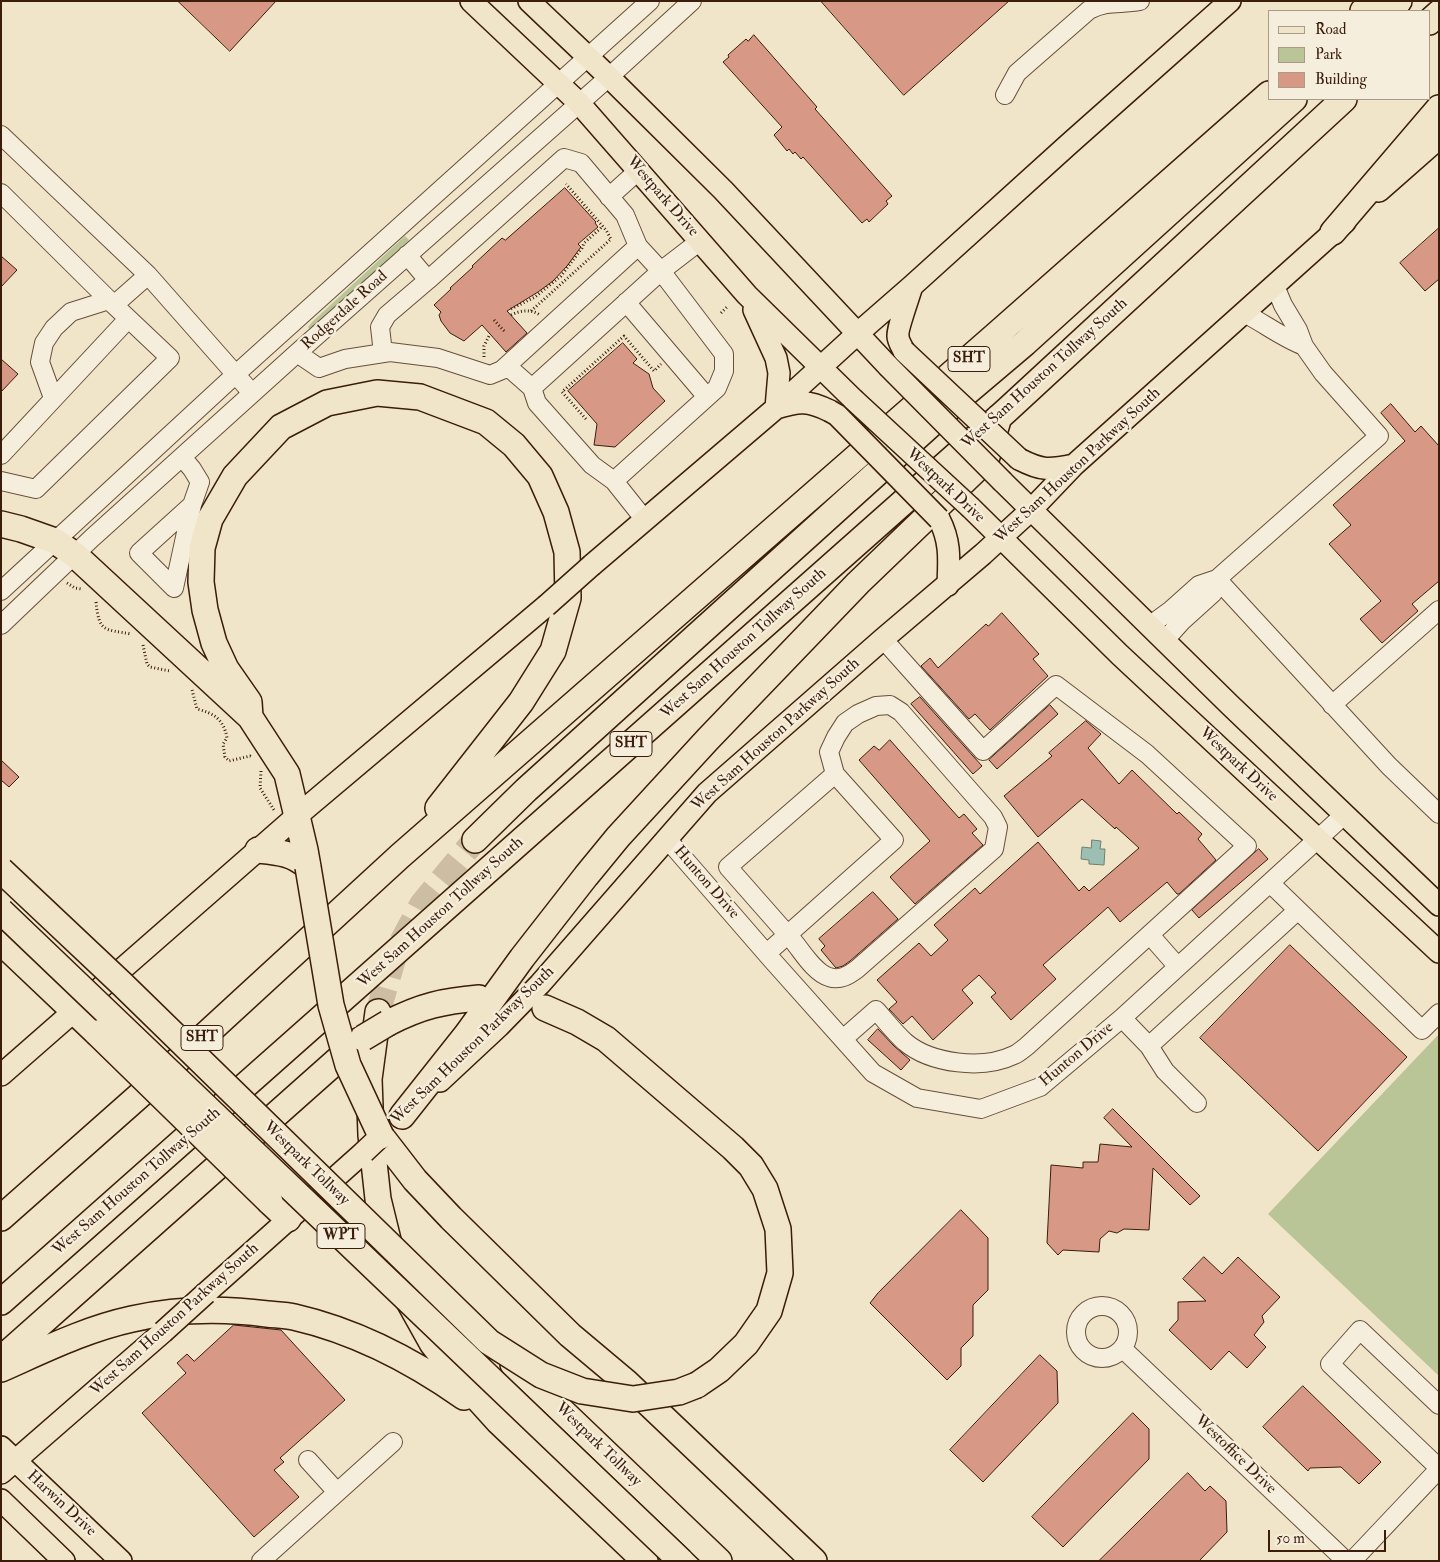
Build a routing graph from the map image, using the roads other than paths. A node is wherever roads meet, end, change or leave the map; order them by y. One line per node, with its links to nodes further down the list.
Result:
1 (471, 1): 11 (main road, Westpark Drive)
2 (529, 1): 9 (main road)
3 (650, 1): 9 (street, Rodgerdale Road)
4 (692, 1): 10 (street, Rodgerdale Road)
5 (1140, 1): 12 (street)
6 (1230, 1): 30 (main road)
7 (1374, 1): 8 (highway)
8 (1364, 10)
9 (588, 57): 10 (main road); 11 (street, Rodgerdale Road)
10 (609, 77): 16 (street, Rodgerdale Road); 37 (main road)
11 (558, 83): 16 (main road, Westpark Drive); 43 (street, Rodgerdale Road)
12 (1005, 94)
13 (1268, 95): 78 (highway, SHT)
14 (1293, 100): 75 (highway)
15 (1343, 100): 49 (highway, West Sam Houston Tollway South / SHT)
16 (579, 103): 20 (main road, Westpark Drive); 26 (street, Rodgerdale Road)
17 (1439, 108): 23 (highway)
18 (1, 135): 28 (street)
19 (1439, 138): 23 (main road, West Sam Houston Parkway South)
20 (639, 170): 22 (street); 24 (main road, Westpark Drive)
21 (1, 194): 34 (street)
22 (610, 196): 25 (street); 29 (street)
23 (1334, 232): 31 (main road, West Sam Houston Parkway South)
24 (700, 241): 27 (street); 32 (main road, Westpark Drive)
25 (638, 246): 27 (street); 41 (street)
26 (407, 256): 29 (street); 39 (street, Rodgerdale Road)
27 (661, 271): 33 (street); 46 (street)
28 (148, 275): 34 (street); 43 (street)
29 (428, 280): 40 (street)
30 (912, 286): 37 (main road); 52 (main road, bridge)
31 (1275, 286): 35 (main road, West Sam Houston Parkway South); 38 (street)
32 (747, 295): 42 (main road, Westpark Drive); 48 (main road)
33 (626, 302): 44 (street); 46 (street)
34 (111, 303): 36 (street); 47 (street)
35 (1244, 314): 38 (street); 52 (main road, West Sam Houston Parkway South)
36 (128, 319): 47 (street); 53 (street)
37 (857, 334): 42 (main road); 56 (main road, bridge)
38 (1304, 346): 61 (street)
39 (297, 353): 40 (street); 45 (street, Rodgerdale Road)
40 (383, 353): 41 (street)
41 (507, 366): 44 (street)
42 (820, 367): 48 (main road); 59 (main road, Westpark Drive, bridge)
43 (236, 374): 45 (street); 60 (street, Rodgerdale Road)
44 (532, 388): 54 (street)
45 (252, 393): 51 (street, Rodgerdale Road)
46 (707, 397): 54 (street)
47 (53, 398): 50 (street)
48 (776, 408): 57 (main road); 62 (main road, bridge)
49 (999, 417): 101 (highway); 104 (highway, West Sam Houston Tollway South / SHT)
50 (1, 455)
51 (182, 457): 55 (street); 60 (street, Rodgerdale Road)
52 (1074, 465): 56 (main road, West Sam Houston Parkway South)
53 (1, 481)
54 (614, 481): 57 (street)
55 (192, 505)
56 (1031, 510): 59 (main road, West Sam Houston Parkway South); 66 (main road)
57 (645, 520): 73 (main road, bridge)
58 (1, 524): 60 (highway)
59 (1000, 539): 62 (main road, West Sam Houston Parkway South); 76 (main road, Westpark Drive)
60 (65, 548): 63 (street, Rodgerdale Road); 65 (street, Rodgerdale Road); 69 (highway)
61 (1217, 579): 66 (street); 68 (street)
62 (948, 585): 67 (main road, West Sam Houston Parkway South)
63 (1, 591)
64 (1439, 610): 68 (street)
65 (1, 625)
66 (1157, 633): 72 (main road)
67 (883, 639): 74 (main road, West Sam Houston Parkway South); 86 (street)
68 (1332, 705): 71 (street)
69 (250, 717): 73 (highway); 78 (highway)
70 (835, 774): 85 (street); 85 (street); 85 (street)
71 (1439, 814)
72 (1344, 815): 76 (street, Hunton Drive); 82 (main road)
73 (291, 821): 77 (main road); 79 (highway)
74 (667, 839): 89 (street, Hunton Drive); 101 (main road, West Sam Houston Parkway South)
75 (475, 840)
76 (1318, 840): 81 (street, Hunton Drive); 88 (main road, Westpark Drive)
77 (258, 850): 79 (highway); 93 (main road)
78 (400, 856): 102 (highway, SHT)
79 (304, 859): 101 (highway, bridge)
80 (1, 870): 105 (highway, Westpark Tollway / WPT, bridge)
81 (1270, 883): 83 (street); 90 (street, Hunton Drive)
82 (1439, 905)
83 (1298, 910): 94 (street); 98 (street)
84 (1, 912): 121 (highway, Westpark Tollway / WPT, bridge)
85 (787, 935): 89 (street)
86 (1150, 935): 90 (street); 97 (street)
87 (1, 942): 93 (highway)
88 (1439, 952)
89 (767, 953): 97 (street, Hunton Drive)
90 (1178, 967): 96 (street, Hunton Drive)
91 (479, 998): 95 (highway)
92 (545, 1008): 105 (highway, bridge)
93 (74, 1011): 99 (main road); 103 (highway, bridge)
94 (1439, 1013)
95 (383, 1017): 107 (highway, bridge); 110 (highway)
96 (1122, 1018): 97 (street, Hunton Drive); 98 (street)
97 (842, 1039)
98 (1149, 1046): 100 (street)
99 (1, 1074)
100 (1197, 1103)
101 (387, 1136): 103 (main road, West Sam Houston Parkway South); 123 (highway)
102 (1, 1218)
103 (288, 1219): 113 (main road, West Sam Houston Parkway South, bridge)
104 (1, 1302)
105 (489, 1342): 122 (highway, Westpark Tollway / WPT, bridge)
106 (1123, 1349): 124 (street, Westoffice Drive)
107 (1, 1359)
108 (1, 1369): 110 (highway)
109 (1439, 1405): 114 (street)
110 (500, 1422): 120 (highway)
111 (393, 1442): 115 (street)
112 (308, 1460): 115 (street)
113 (6, 1461): 118 (main road, Harwin Drive)
114 (1439, 1469): 125 (street)
115 (337, 1492): 119 (street)
116 (1, 1500): 117 (main road)
117 (64, 1561)
118 (121, 1561)
119 (262, 1561)
120 (645, 1561)
121 (680, 1561)
122 (719, 1561)
123 (814, 1561)
124 (1346, 1561)
125 (1352, 1561)

